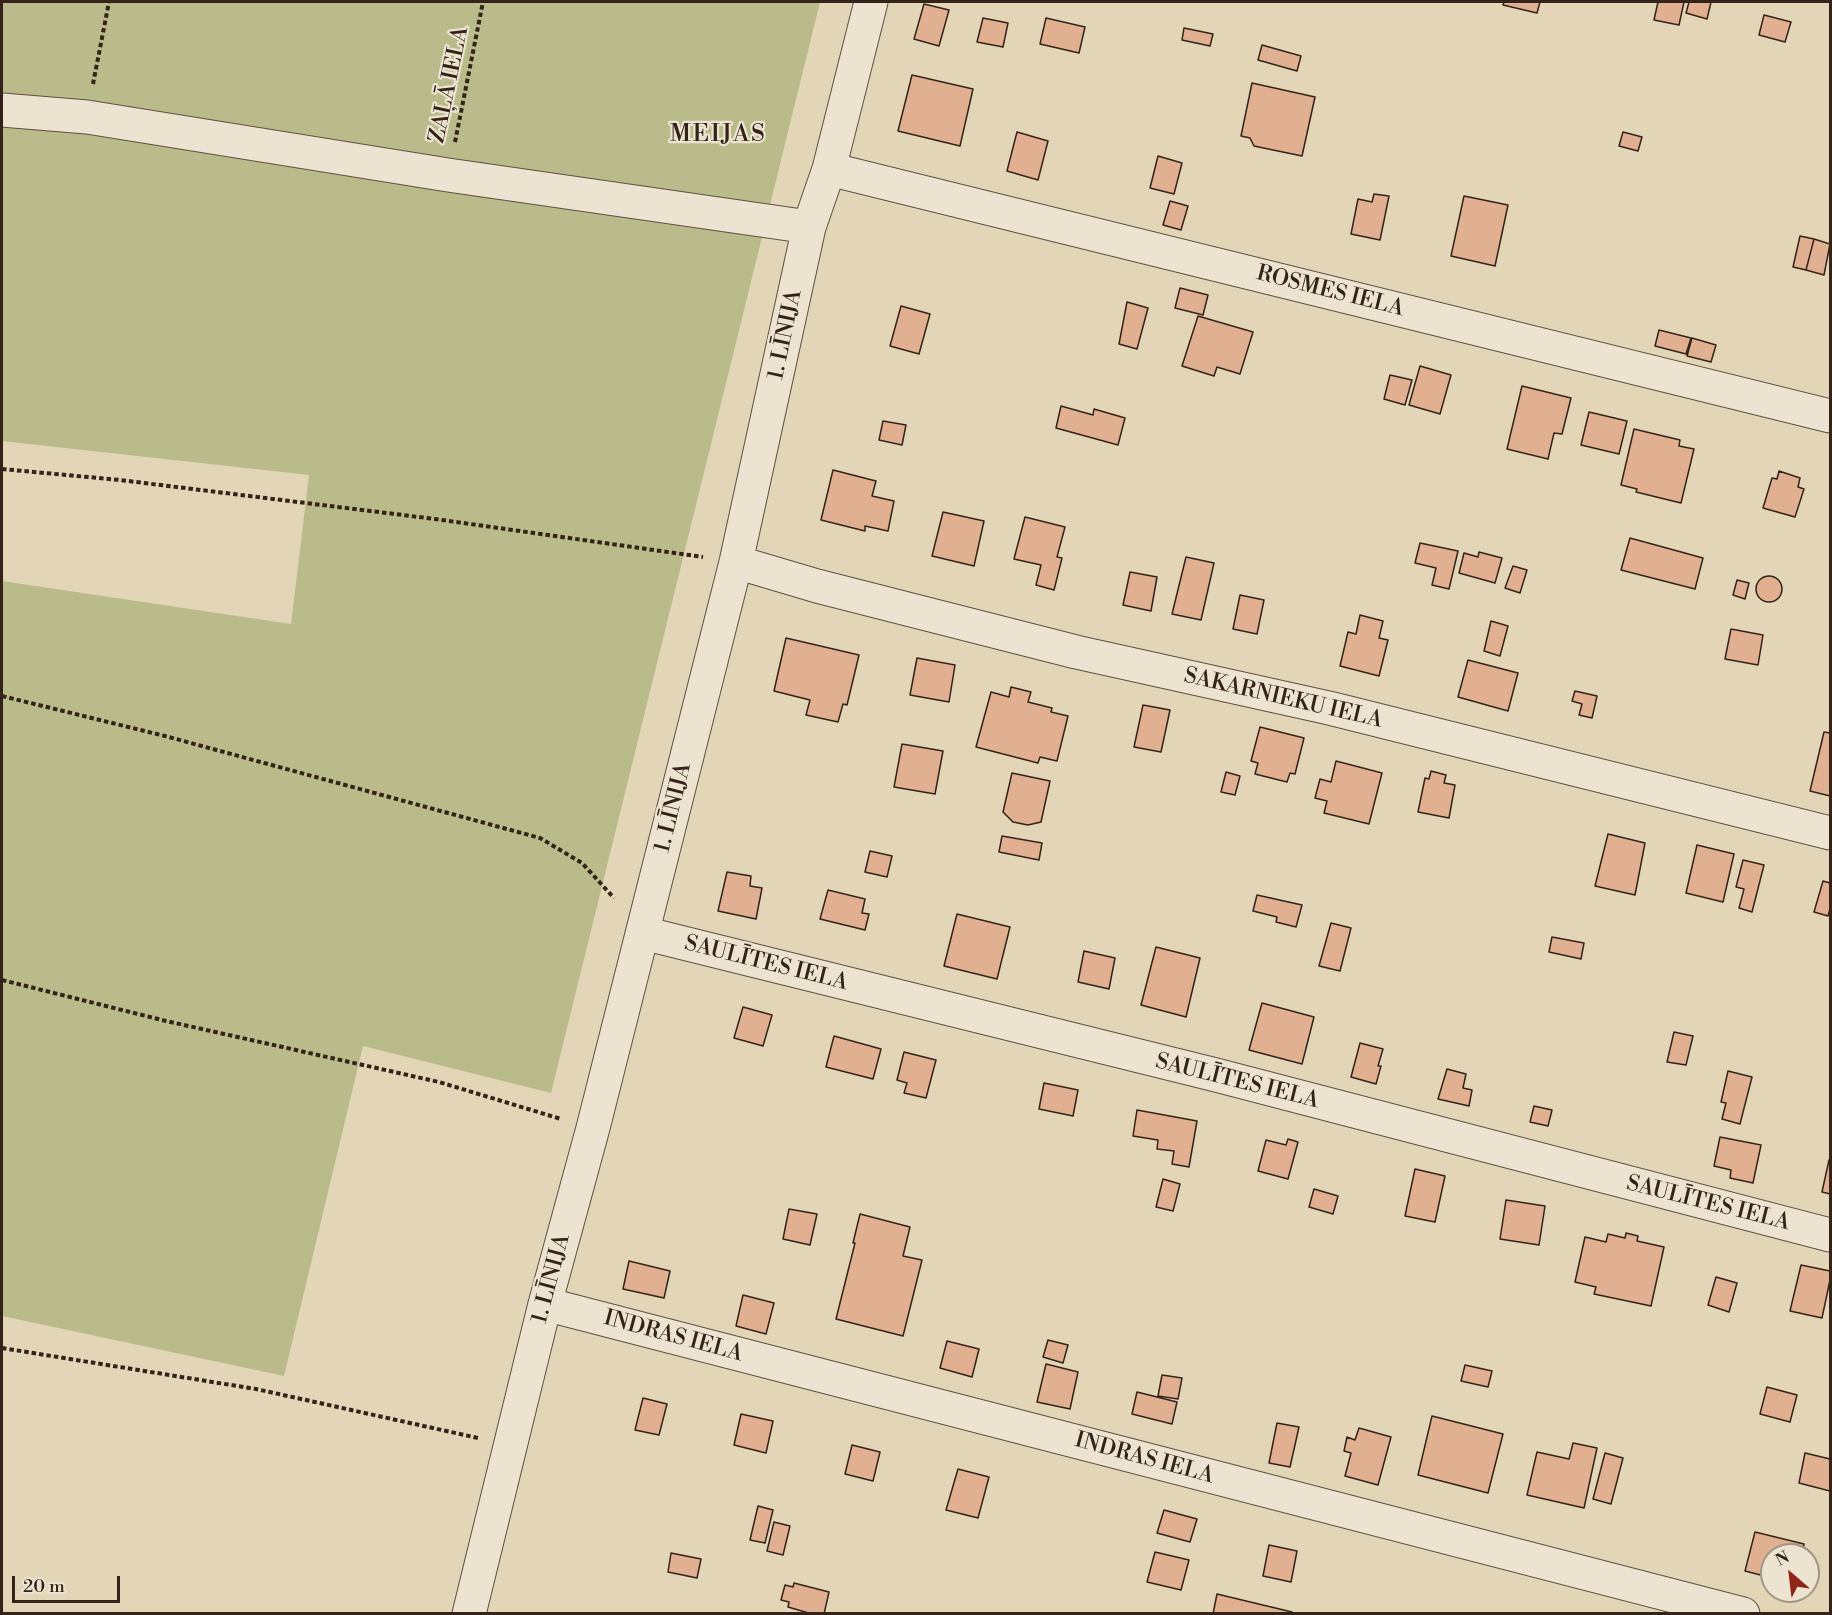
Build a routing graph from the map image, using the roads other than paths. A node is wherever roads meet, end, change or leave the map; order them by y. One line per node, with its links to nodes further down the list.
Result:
1 (871, 2): 3 (street, 1. LĪNIJA)
2 (2, 110): 4 (street)
3 (829, 169): 4 (street, 1. LĪNIJA); 5 (street, ROSMES IELA)
4 (809, 227): 6 (street, 1. LĪNIJA)
5 (1830, 416)
6 (736, 562): 7 (street, SAKARNIEKU IELA); 8 (street, 1. LĪNIJA)
7 (1830, 833)
8 (645, 924): 9 (street, SAULĪTES IELA); 10 (street, 1. LĪNIJA)
9 (1830, 1235)
10 (545, 1304): 11 (street, 1. LĪNIJA); 12 (street, INDRAS IELA)
11 (470, 1614)
12 (1743, 1614)

